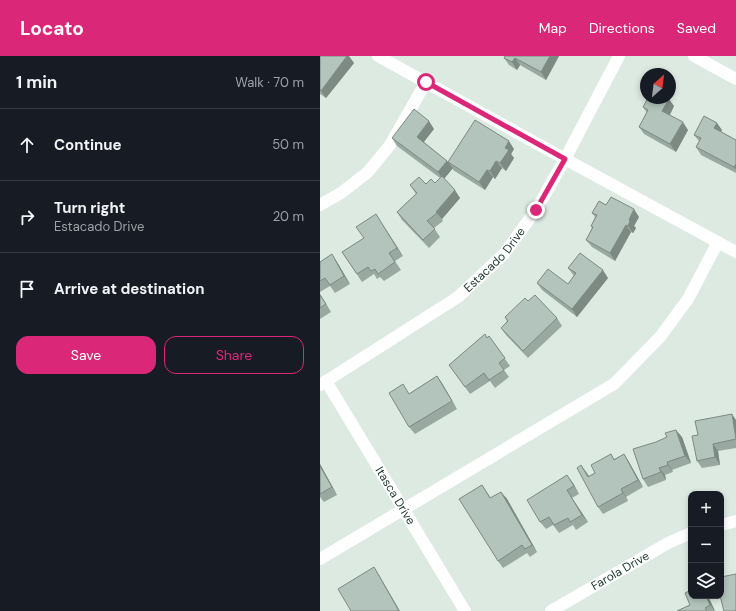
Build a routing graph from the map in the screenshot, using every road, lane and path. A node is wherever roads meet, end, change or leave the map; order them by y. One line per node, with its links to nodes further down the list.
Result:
1 (378, 56): 5 (street)
2 (619, 56): 6 (street, Estacado Drive)
3 (694, 56): 4 (street)
4 (736, 79)
5 (426, 82): 6 (street); 7 (street)
6 (565, 159): 8 (street); 10 (street, Estacado Drive)
7 (320, 205)
8 (718, 242): 9 (street); 11 (street)
9 (736, 252)
10 (323, 383): 11 (street, Itasca Drive)
11 (403, 510): 15 (street); 16 (street, Itasca Drive)
12 (736, 521): 13 (street)
13 (724, 524)
14 (688, 535): 17 (street, Farola Drive)
15 (320, 559)
16 (465, 611)
17 (551, 611)

